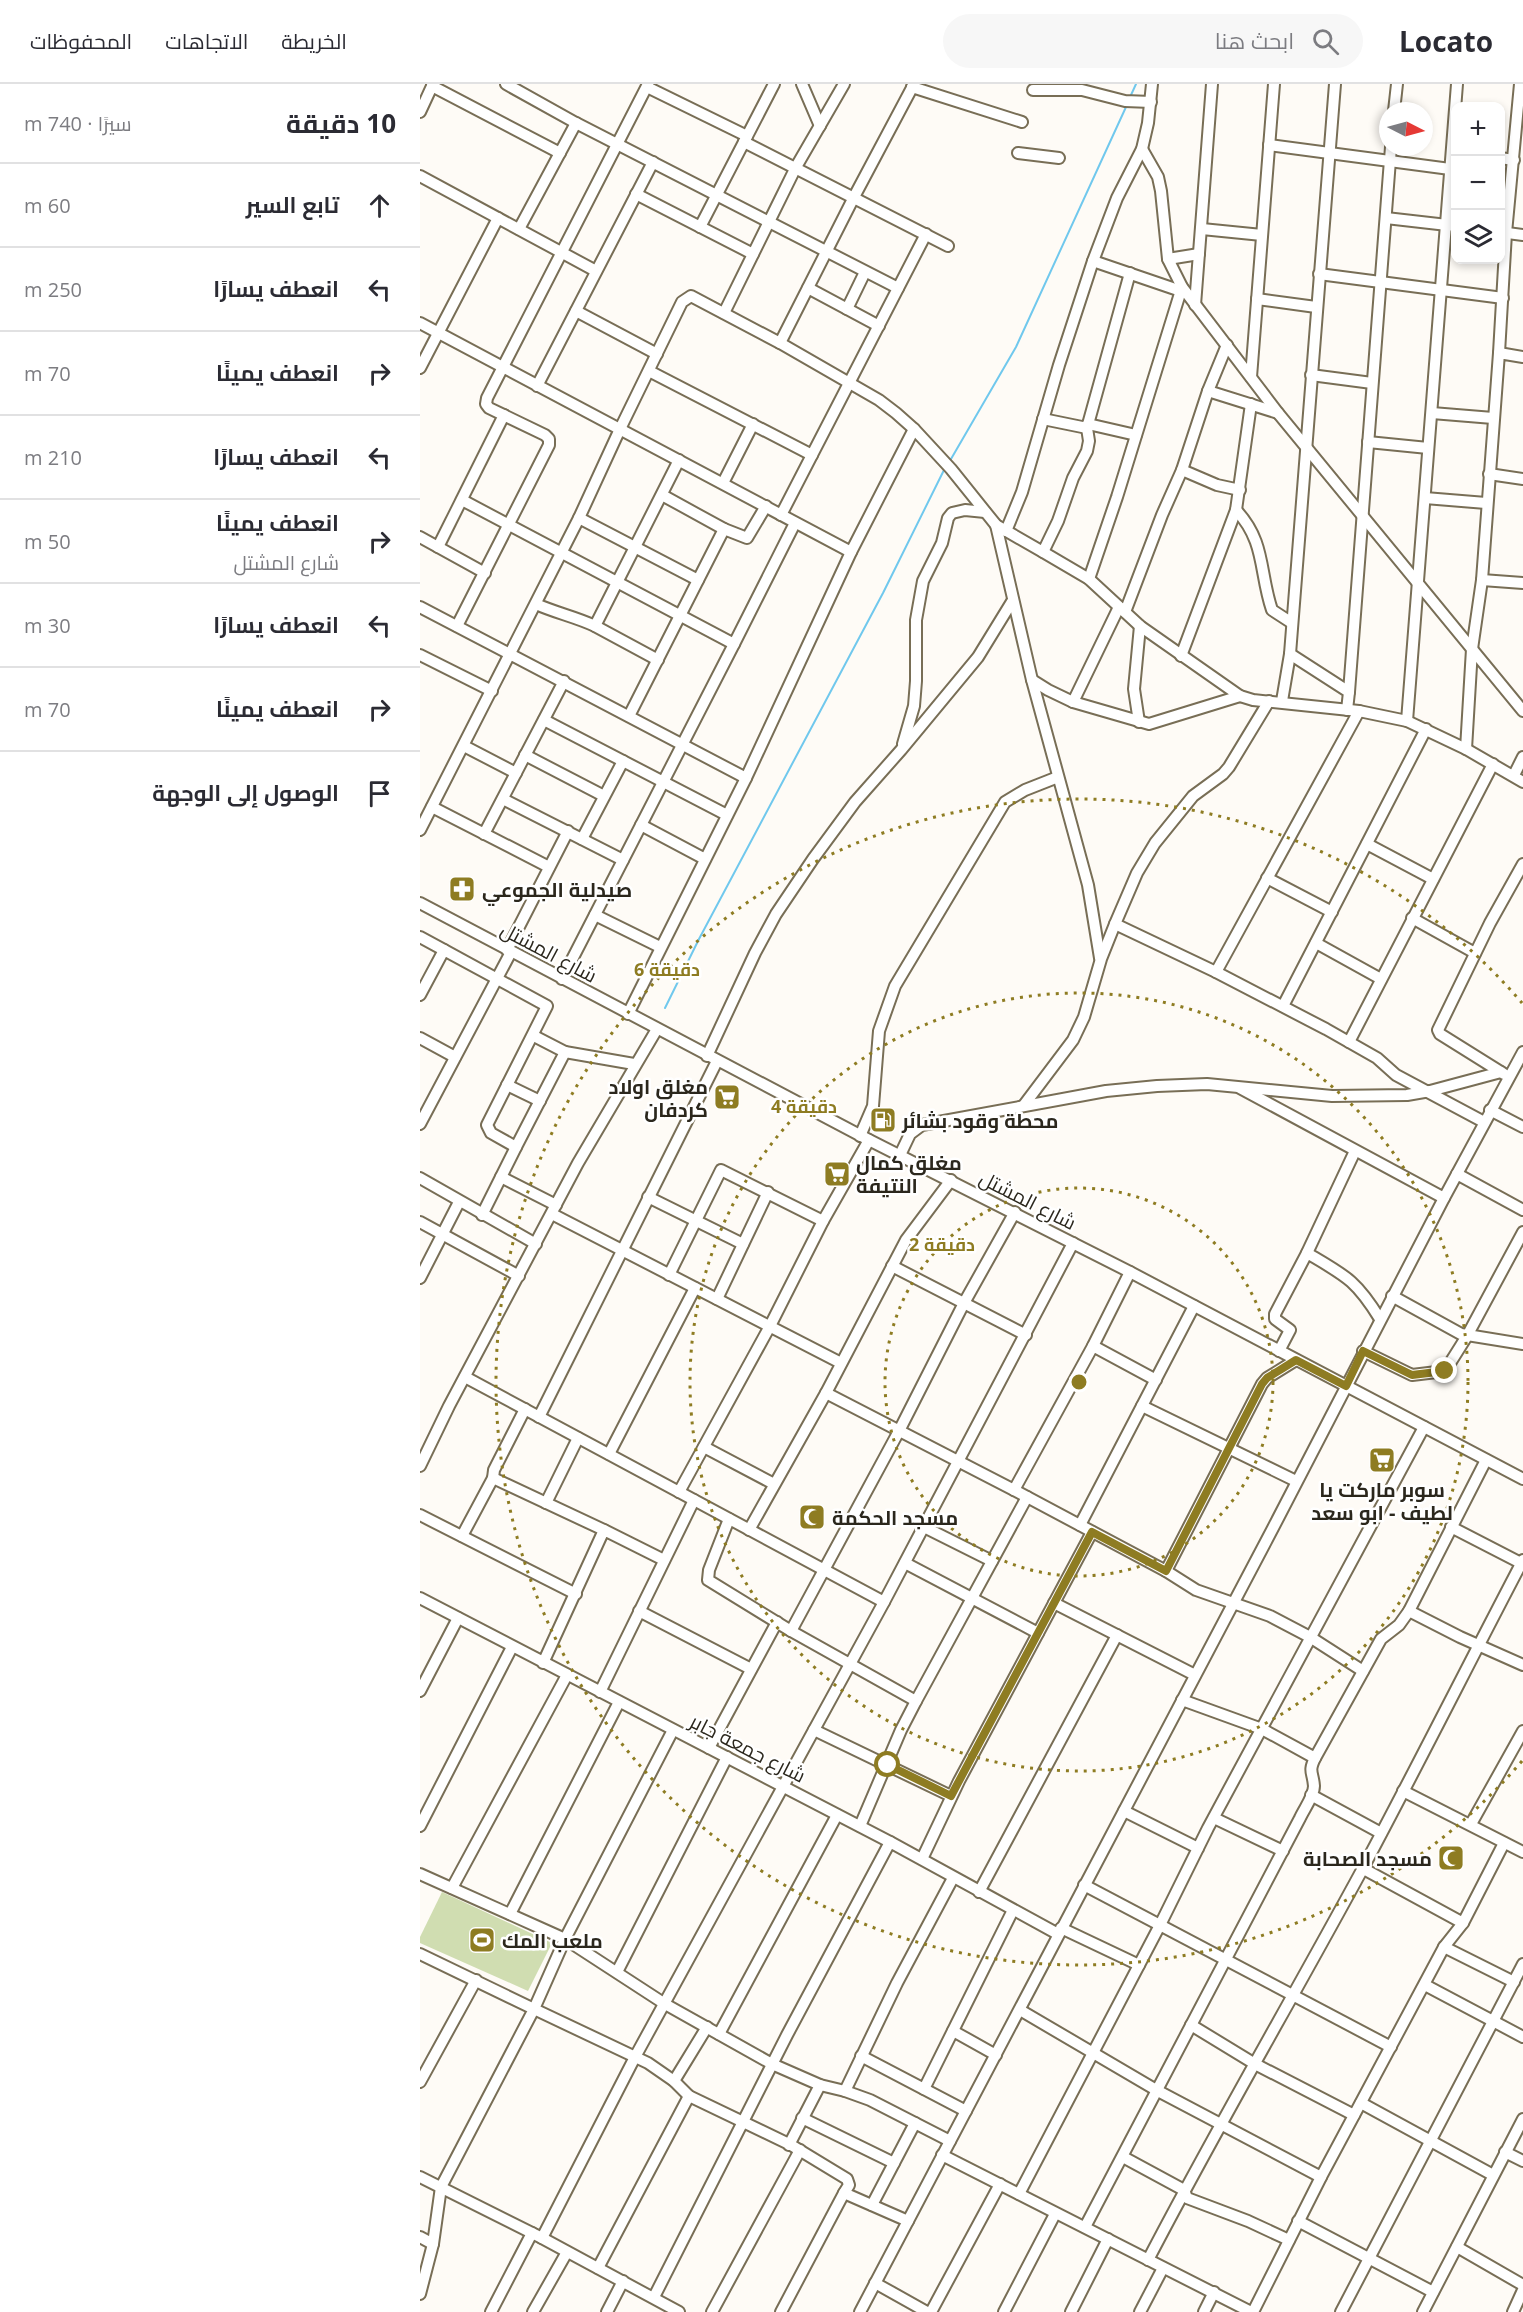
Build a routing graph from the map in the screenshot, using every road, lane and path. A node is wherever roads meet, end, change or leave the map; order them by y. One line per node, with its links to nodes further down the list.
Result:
1 (506, 84): 21 (street)
2 (774, 84): 23 (street)
3 (802, 84): 22 (street)
4 (844, 84): 22 (street)
5 (1152, 84): 16 (street)
6 (1212, 84): 50 (street)
7 (1274, 84): 25 (street)
8 (1335, 84): 29 (street)
9 (1397, 84): 17 (street)
10 (1457, 84): 18 (street)
11 (1520, 84): 35 (street)
12 (433, 85): 19 (street); 27 (street)
13 (647, 86): 23 (street); 24 (street)
14 (913, 86): 20 (street); 42 (street)
15 (1033, 90): 16 (street)
16 (1151, 102): 26 (street)
17 (1395, 102)
18 (1456, 102)
19 (420, 111)
20 (1022, 122)
21 (576, 123): 24 (street); 27 (street)
22 (820, 126): 37 (street)
23 (745, 139): 37 (street); 41 (street)
24 (618, 144): 36 (street); 57 (street)
25 (1269, 145): 29 (street); 54 (street)
26 (1142, 149): 60 (street); 61 (street)
27 (560, 153): 49 (street)
28 (1018, 153): 32 (street)
29 (1330, 153): 34 (street); 66 (street)
30 (1390, 156): 34 (street)
31 (1452, 156): 38 (street)
32 (1059, 158)
33 (1505, 159): 35 (street)
34 (1390, 160): 38 (street); 44 (street)
35 (1514, 160): 45 (street)
36 (653, 162): 40 (street); 41 (street)
37 (796, 167): 42 (street); 46 (street)
38 (1450, 169): 47 (street)
39 (420, 176): 43 (street)
40 (636, 194): 48 (street); 63 (street)
41 (716, 195): 46 (street); 48 (street)
42 (854, 197): 52 (street); 56 (street)
43 (498, 218): 49 (street); 81 (street)
44 (1386, 218): 47 (street); 67 (street)
45 (1505, 219)
46 (768, 222): 56 (street); 58 (street)
47 (1451, 226): 71 (street)
48 (700, 227): 58 (street)
49 (519, 229): 57 (street)
50 (1202, 229): 54 (street); 59 (street)
51 (1505, 232): 53 (street)
52 (926, 234): 55 (street); 69 (street)
53 (1523, 235)
54 (1262, 236): 73 (street)
55 (948, 246)
56 (826, 251): 64 (street); 68 (street)
57 (563, 253): 63 (street); 87 (street)
58 (753, 254): 78 (street)
59 (1199, 254): 60 (street); 74 (street)
60 (1168, 260): 70 (street)
61 (1093, 261): 65 (street); 101 (street)
62 (1503, 264): 72 (street)
63 (596, 271): 77 (street)
64 (865, 272): 69 (street); 76 (street)
65 (1130, 273): 70 (street); 103 (street)
66 (1319, 274): 67 (street); 75 (street)
67 (1381, 282): 71 (street); 93 (street)
68 (808, 288): 76 (street); 82 (street)
69 (898, 288): 80 (street)
70 (1181, 289): 74 (street); 106 (street)
71 (1441, 289): 72 (street); 98 (street)
72 (1503, 298): 85 (street)
73 (1257, 299): 75 (street); 91 (street)
74 (1195, 305): 83 (street)
75 (1316, 307): 90 (street)
76 (847, 309): 80 (street)
77 (576, 310): 84 (street); 94 (street)
78 (724, 313): 82 (street); 84 (street)
79 (420, 323): 81 (street)
80 (879, 326): 92 (street)
81 (438, 333): 87 (street); 88 (street)
82 (780, 343): 92 (street)
83 (1227, 345): 91 (street); 95 (street)
84 (657, 354): 89 (street)
85 (1499, 354): 86 (street); 100 (street)
86 (1523, 357)
87 (502, 367): 94 (street); 99 (street)
88 (420, 368)
89 (649, 371): 102 (street); 104 (street)
90 (1311, 375): 93 (street); 108 (street)
91 (1251, 377): 97 (street)
92 (850, 383): 105 (street); 110 (street)
93 (1372, 383): 107 (street)
94 (537, 386): 104 (street)
95 (1208, 391): 96 (street); 112 (street)
96 (1251, 404): 97 (street); 116 (street)
97 (1278, 413): 108 (street)
98 (1432, 413): 100 (street); 109 (street)
99 (504, 415): 119 (street); 128 (street)
100 (1493, 418): 113 (street)
101 (1043, 419): 103 (street); 131 (street)
102 (753, 424): 110 (street); 115 (street)
103 (1088, 426): 106 (street); 137 (street)
104 (620, 429): 111 (street); 126 (street)
105 (914, 429): 123 (street); 136 (street)
106 (1136, 435): 139 (street)
107 (1368, 442): 109 (street); 125 (street)
108 (1306, 447): 125 (street); 150 (street)
109 (1428, 448): 118 (street)
110 (812, 455): 124 (street)
111 (679, 460): 115 (street); 117 (street)
112 (1182, 470): 116 (street); 148 (street)
113 (1488, 474): 114 (street); 120 (street)
114 (1523, 479)
115 (723, 483): 121 (street)
116 (1240, 490): 122 (street)
117 (662, 495): 130 (street); 134 (street)
118 (1425, 498): 120 (street); 144 (street)
119 (462, 500): 128 (street); 133 (street)
120 (1486, 503): 141 (street)
121 (766, 506): 124 (street); 130 (street)
122 (1236, 510): 150 (street); 159 (street)
123 (985, 512): 129 (street); 180 (street)
124 (781, 515): 127 (street)
125 (1362, 516): 144 (street); 164 (street)
126 (579, 518): 134 (street); 135 (street)
127 (795, 523): 136 (street); 154 (street)
128 (509, 525): 135 (street); 138 (street)
129 (996, 525): 131 (street); 145 (street)
130 (724, 529): 140 (street)
131 (1006, 531): 137 (street)
132 (420, 537): 133 (street)
133 (438, 547): 138 (street)
134 (636, 548): 140 (street); 142 (street)
135 (562, 552): 142 (street); 146 (street)
136 (851, 552): 187 (street)
137 (1043, 552): 139 (street)
138 (485, 573): 151 (street)
139 (1089, 579): 148 (street)
140 (698, 580): 149 (street)
141 (1482, 580): 143 (street); 155 (street)
142 (619, 583): 149 (street); 152 (street)
143 (1523, 583)
144 (1418, 584): 155 (street); 174 (street)
145 (1013, 600): 161 (street); 180 (street)
146 (536, 604): 152 (street); 156 (street)
147 (420, 607): 151 (street)
148 (1122, 610): 153 (street); 168 (street)
149 (681, 616): 154 (street); 160 (street)
150 (1292, 623): 157 (street)
151 (457, 626): 156 (street)
152 (595, 626): 160 (street)
153 (1140, 626): 159 (street); 175 (street)
154 (734, 644): 177 (street)
155 (1472, 649): 171 (street); 179 (street)
156 (511, 654): 162 (street); 163 (street)
157 (1290, 654): 164 (street); 167 (street)
158 (420, 655): 163 (street)
159 (1181, 656): 165 (street)
160 (658, 660): 172 (street)
161 (1032, 680): 168 (street); 186 (street)
162 (564, 681): 172 (street); 173 (street)
163 (492, 691): 178 (street)
164 (1349, 692): 169 (street)
165 (1240, 696): 166 (street); 175 (street)
166 (1269, 701): 167 (street); 211 (street)
167 (1281, 701): 169 (street)
168 (1073, 702): 175 (street)
169 (1347, 710): 170 (street)
170 (1359, 711): 174 (street); 204 (street)
171 (1523, 711)
172 (629, 716): 177 (street)
173 (544, 720): 181 (street); 183 (street)
174 (1407, 721): 176 (street)
175 (1139, 722)
176 (1426, 729): 179 (street); 199 (street)
177 (682, 744): 187 (street); 189 (street)
178 (464, 746): 185 (street); 192 (street)
179 (1466, 749): 184 (street)
180 (901, 750): 234 (street)
181 (525, 755): 185 (street); 190 (street)
182 (1523, 757): 188 (street)
183 (623, 760): 189 (street); 190 (street)
184 (1493, 764): 188 (street); 206 (street)
185 (516, 773): 191 (street)
186 (1058, 777): 218 (street); 246 (street)
187 (746, 778): 193 (street)
188 (1518, 779)
189 (663, 781): 193 (street); 194 (street)
190 (604, 796): 198 (street)
191 (503, 799): 196 (street); 197 (street)
192 (432, 807): 195 (street); 197 (street)
193 (727, 814): 200 (street)
194 (641, 825): 200 (street); 201 (street)
195 (420, 830)
196 (568, 831): 198 (street); 203 (street)
197 (484, 834): 203 (street)
198 (582, 839): 201 (street)
199 (1368, 844): 206 (street); 208 (street)
200 (705, 859): 214 (street)
201 (623, 860): 209 (street)
202 (1523, 864): 205 (street)
203 (549, 867): 216 (street)
204 (1267, 878): 208 (street); 219 (street)
205 (1519, 878): 217 (street)
206 (1433, 879): 210 (street)
207 (420, 903): 216 (street, شارع المشتل)
208 (1332, 912): 213 (street)
209 (595, 915): 214 (street); 222 (street)
210 (1412, 918): 217 (street); 223 (street)
211 (1115, 924): 218 (street); 219 (street)
212 (420, 937): 215 (street)
213 (1316, 943): 223 (street); 225 (street)
214 (660, 947): 226 (street)
215 (444, 950): 220 (street); 221 (street)
216 (509, 951): 221 (street); 222 (street, شارع المشتل)
217 (1476, 953): 236 (street)
218 (1101, 959): 241 (street)
219 (1216, 972): 225 (street)
220 (424, 977): 224 (street)
221 (497, 979): 228 (street); 233 (street)
222 (562, 979): 226 (street, شارع المشتل)
223 (1381, 979): 230 (street)
224 (420, 995)
225 (1283, 1006): 230 (street)
226 (628, 1014): 227 (street, شارع المشتل)
227 (657, 1029): 234 (street, شارع المشتل); 235 (street)
228 (534, 1036): 231 (street); 237 (street)
229 (420, 1038): 233 (street)
230 (1349, 1042): 239 (street)
231 (565, 1052): 235 (street); 240 (street)
232 (1523, 1052): 236 (street)
233 (455, 1057): 244 (street)
234 (712, 1058): 246 (street, شارع المشتل); 255 (street)
235 (634, 1064): 258 (street)
236 (1505, 1075): 239 (street); 242 (street)
237 (507, 1085): 240 (street); 247 (street)
238 (1235, 1085): 239 (street); 241 (street); 248 (street)
239 (1430, 1091): 243 (street)
240 (540, 1101): 247 (street)
241 (1024, 1105): 249 (street)
242 (1490, 1110): 243 (street); 245 (street)
243 (1484, 1122): 250 (street)
244 (420, 1124)
245 (1523, 1127)
246 (864, 1138): 249 (street, شارع المشتل); 263 (street)
247 (516, 1147): 251 (street)
248 (1355, 1151): 256 (street); 271 (street)
249 (900, 1155): 253 (street, شارع المشتل)
250 (1457, 1174): 256 (street); 259 (street)
251 (501, 1177): 258 (street); 261 (street)
252 (420, 1178): 257 (street)
253 (951, 1180): 260 (street, شارع المشتل); 272 (street)
254 (768, 1192): 262 (street); 263 (street); 269 (street)
255 (648, 1197): 262 (street); 270 (street)
256 (1443, 1197): 278 (street)
257 (459, 1202): 261 (street); 266 (street)
258 (554, 1209): 268 (street); 270 (street)
259 (1523, 1210)
260 (1015, 1212): 267 (street, شارع المشتل); 280 (street)
261 (482, 1215): 268 (street)
262 (696, 1221): 269 (street); 274 (street)
263 (823, 1221): 283 (street)
264 (420, 1222): 266 (street)
265 (1523, 1232): 285 (street)
266 (443, 1234): 275 (street); 276 (street)
267 (1073, 1243): 273 (street, شارع المشتل); 284 (street)
268 (536, 1244): 275 (street)
269 (743, 1244): 279 (street)
270 (622, 1250): 274 (street); 298 (street)
271 (1307, 1253): 282 (street); 288 (street)
272 (892, 1266): 280 (street); 291 (street)
273 (1130, 1272): 281 (street, شارع المشتل); 287 (street)
274 (669, 1275): 277 (street)
275 (519, 1276): 292 (street)
276 (420, 1278)
277 (695, 1288): 279 (street); 304 (street)
278 (1392, 1296): 282 (street); 285 (street)
279 (717, 1299): 283 (street)
280 (964, 1303): 284 (street); 300 (street)
281 (1194, 1306): 288 (street, شارع المشتل); 293 (street)
282 (1380, 1319): 289 (street)
283 (770, 1326): 291 (street); 302 (street)
284 (1026, 1335): 306 (street)
285 (1467, 1336): 286 (street); 289 (street)
286 (1523, 1344)
287 (1093, 1346): 293 (street); 312 (street)
288 (1279, 1351): 290 (street, شارع المشتل)
289 (1363, 1351): 294 (street)
290 (1296, 1360): 294 (street, شارع المشتل); 303 (street)
291 (841, 1363): 295 (street)
292 (465, 1377): 297 (street); 307 (street)
293 (1156, 1380): 296 (street)
294 (1346, 1386): 299 (street, شارع المشتل); 310 (street)
295 (826, 1393): 300 (street); 311 (street)
296 (1142, 1406): 303 (street); 319 (street)
297 (525, 1409): 298 (street); 308 (street)
298 (540, 1417): 301 (street)
299 (1424, 1427): 305 (street, شارع المشتل); 346 (street)
300 (899, 1431): 306 (street); 330 (street)
301 (578, 1438): 304 (street); 316 (street)
302 (704, 1447): 311 (street); 313 (street)
303 (1228, 1448): 310 (street); 331 (street)
304 (609, 1454): 313 (street)
305 (1486, 1460): 309 (street, شارع المشتل); 321 (street)
306 (959, 1461): 312 (street); 320 (street)
307 (420, 1466)
308 (493, 1478): 316 (street); 325 (street)
309 (1523, 1479)
310 (1296, 1481): 337 (street)
311 (774, 1484): 323 (street)
312 (1014, 1490): 314 (street)
313 (680, 1492): 315 (street)
314 (1027, 1497): 319 (street); 327 (street)
315 (694, 1500): 318 (street); 326 (street)
316 (546, 1503): 322 (street)
317 (420, 1515): 325 (street)
318 (729, 1519): 323 (street); 342 (street)
319 (1080, 1526): 324 (street)
320 (924, 1527): 327 (street); 329 (street)
321 (1451, 1527): 328 (street); 340 (street)
322 (604, 1530): 326 (street); 333 (street)
323 (750, 1530): 330 (street)
324 (1092, 1532): 331 (street); 338 (street)
325 (462, 1536): 333 (street)
326 (664, 1560): 339 (street)
327 (992, 1561): 335 (street)
328 (1522, 1562): 332 (street)
329 (905, 1563): 335 (street); 336 (street)
330 (825, 1570): 336 (street); 343 (street)
331 (1166, 1571): 337 (street)
332 (1518, 1580): 347 (street)
333 (576, 1594): 349 (street)
334 (420, 1598): 341 (street, شارع جمعة جابر)
335 (972, 1598): 344 (street); 359 (street)
336 (885, 1602): 350 (street)
337 (1233, 1602): 346 (street); 355 (street)
338 (1054, 1603): 344 (street); 345 (street)
339 (639, 1611): 352 (street); 357 (street)
340 (1409, 1611): 347 (street); 353 (street)
341 (458, 1618): 348 (street, شارع جمعة جابر); 356 (street)
342 (777, 1623): 343 (street); 352 (street)
343 (791, 1631): 350 (street)
344 (1038, 1633): 372 (street)
345 (1117, 1635): 355 (street); 391 (street)
346 (1310, 1637): 353 (street); 361 (street)
347 (1478, 1646): 351 (street); 370 (street)
348 (512, 1647): 349 (street, شارع جمعة جابر); 377 (street)
349 (543, 1663): 354 (street, شارع جمعة جابر)
350 (851, 1665): 359 (street); 363 (street)
351 (1523, 1665)
352 (752, 1669): 365 (street)
353 (1363, 1671): 367 (street)
354 (567, 1675): 357 (street, شارع جمعة جابر); 390 (street)
355 (1195, 1676): 358 (street)
356 (420, 1691)
357 (600, 1692): 360 (street, شارع جمعة جابر)
358 (1182, 1700): 361 (street); 373 (street)
359 (916, 1701): 368 (street)
360 (619, 1702): 362 (street, شارع جمعة جابر); 393 (street)
361 (1262, 1729): 367 (street); 375 (street)
362 (674, 1730): 365 (street, شارع جمعة جابر); 397 (street)
363 (814, 1730): 368 (street); 369 (street)
364 (1523, 1731): 376 (street)
365 (709, 1748): 366 (street, شارع جمعة جابر)
366 (728, 1756): 369 (street, شارع جمعة جابر); 403 (street)
367 (1315, 1758): 371 (street)
368 (888, 1765): 372 (street); 378 (street)
369 (782, 1786): 374 (street, شارع جمعة جابر); 408 (street)
370 (1403, 1791): 376 (street); 379 (street)
371 (1311, 1795): 379 (street); 383 (street)
372 (951, 1796): 385 (street)
373 (1124, 1811): 382 (street); 389 (street)
374 (837, 1815): 378 (street, شارع جمعة جابر); 415 (street)
375 (1214, 1818): 382 (street); 383 (street)
376 (1471, 1824): 381 (street)
377 (420, 1826)
378 (860, 1826): 380 (street, شارع جمعة جابر)
379 (1381, 1833): 386 (street)
380 (890, 1842): 385 (street, شارع جمعة جابر); 422 (street)
381 (1504, 1843): 384 (street); 394 (street)
382 (1198, 1848): 395 (street)
383 (1283, 1851): 400 (street)
384 (1523, 1852)
385 (922, 1859): 388 (street, شارع جمعة جابر)
386 (1362, 1868): 394 (street); 407 (street)
387 (420, 1874): 390 (street)
388 (953, 1878): 391 (street, شارع جمعة جابر); 420 (street)
389 (1084, 1885): 395 (street); 396 (street)
390 (452, 1888): 393 (street)
391 (979, 1892): 392 (street, شارع جمعة جابر)
392 (1013, 1910): 396 (street, شارع جمعة جابر); 414 (street)
393 (510, 1914): 397 (street)
394 (1463, 1923): 398 (street)
395 (1160, 1925): 400 (street); 402 (street)
396 (1059, 1931): 402 (street, شارع جمعة جابر); 410 (street)
397 (565, 1939): 403 (street); 409 (street)
398 (1444, 1947): 405 (street); 406 (street)
399 (421, 1956): 404 (street)
400 (1226, 1960): 407 (street); 412 (street)
401 (1523, 1964): 405 (street)
402 (1139, 1965): 418 (street)
403 (617, 1972): 408 (street)
404 (476, 1980): 409 (street); 425 (street)
405 (1514, 1982): 411 (street)
406 (1425, 1985): 411 (street); 417 (street)
407 (1293, 1996): 417 (street); 423 (street)
408 (665, 2004): 413 (street); 421 (street)
409 (534, 2009): 421 (street); 451 (street)
410 (1020, 2010): 418 (street); 419 (street)
411 (1494, 2021): 416 (street); 439 (street)
412 (1191, 2025): 423 (street); 429 (street)
413 (707, 2027): 415 (street); 424 (street)
414 (953, 2031): 419 (street); 427 (street)
415 (719, 2034): 422 (street)
416 (1523, 2037)
417 (1391, 2047): 431 (street)
418 (1094, 2053): 429 (street); 454 (street)
419 (996, 2055): 432 (street)
420 (861, 2056): 427 (street); 428 (street)
421 (635, 2057): 424 (street); 462 (street)
422 (772, 2064): 426 (street); 436 (street)
423 (1255, 2064): 433 (street); 438 (street)
424 (674, 2081): 430 (street)
425 (420, 2082)
426 (820, 2085): 428 (street); 434 (street)
427 (924, 2089): 432 (street)
428 (845, 2091): 437 (street)
429 (1158, 2091): 438 (street); 444 (street)
430 (689, 2096): 436 (street); 470 (street)
431 (1361, 2103): 433 (street); 439 (street)
432 (966, 2111): 440 (street)
433 (1354, 2115): 449 (street)
434 (802, 2118): 441 (street); 446 (street)
435 (1523, 2120): 442 (street)
436 (744, 2121): 441 (street); 480 (street)
437 (915, 2123): 440 (street); 446 (street)
438 (1219, 2125): 449 (street); 452 (street)
439 (1431, 2140): 447 (street); 468 (street)
440 (950, 2141): 443 (street)
441 (794, 2148): 453 (street); 487 (street)
442 (1505, 2152): 445 (street); 447 (street)
443 (942, 2155): 450 (street); 457 (street)
444 (1123, 2157): 452 (street); 459 (street)
445 (1523, 2161)
446 (894, 2163): 455 (street)
447 (1493, 2175): 466 (street)
448 (420, 2177): 451 (street)
449 (1321, 2177): 458 (street)
450 (1000, 2184): 454 (street); 490 (street)
451 (441, 2187): 460 (street); 465 (street)
452 (1184, 2190): 464 (street); 469 (street)
453 (844, 2193): 455 (street); 488 (street)
454 (1019, 2194): 456 (street)
455 (872, 2205): 457 (street)
456 (1055, 2214): 459 (street); 491 (street)
457 (908, 2221): 474 (street)
458 (1298, 2221): 464 (street); 468 (street)
459 (1085, 2228): 463 (street)
460 (532, 2233): 462 (street); 481 (street)
461 (420, 2237): 465 (street)
462 (542, 2238): 467 (street)
463 (1108, 2239): 469 (street); 492 (street)
464 (1288, 2240): 495 (street)
465 (433, 2244): 472 (street)
466 (1457, 2247): 475 (street); 478 (street)
467 (567, 2252): 470 (street); 485 (street)
468 (1369, 2258): 478 (street); 496 (street)
469 (1148, 2260): 471 (street)
470 (598, 2268): 473 (street)
471 (1163, 2268): 477 (street); 493 (street)
472 (422, 2280): 479 (street)
473 (623, 2281): 480 (street); 486 (street)
474 (875, 2283): 489 (street); 490 (street)
475 (1523, 2285)
476 (1523, 2290): 498 (street)
477 (1214, 2292): 494 (street); 495 (street)
478 (1433, 2292): 497 (street)
479 (420, 2294)
480 (654, 2297): 482 (street)
481 (498, 2298): 483 (street); 484 (street)
482 (676, 2311)
483 (480, 2312)
484 (491, 2312)
485 (533, 2312)
486 (607, 2312)
487 (712, 2312)
488 (781, 2312)
489 (860, 2312)
490 (929, 2312)
491 (1004, 2312)
492 (1071, 2312)
493 (1140, 2312)
494 (1204, 2312)
495 (1252, 2312)
496 (1341, 2312)
497 (1423, 2312)
498 (1513, 2312)

